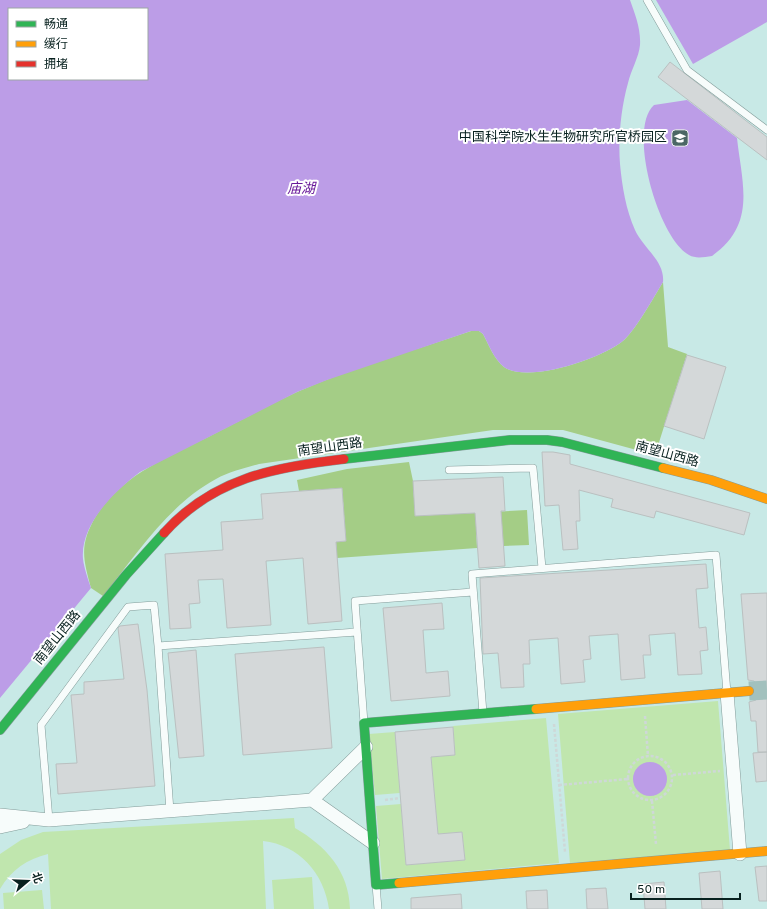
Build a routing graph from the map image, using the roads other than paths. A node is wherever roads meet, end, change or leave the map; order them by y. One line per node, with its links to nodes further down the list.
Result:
1 (648, 0): 2 (lane)
2 (767, 130)
3 (449, 470): 5 (lane)
4 (767, 499): 13 (street, 南望山西路)
5 (542, 568): 6 (lane); 10 (lane)
6 (473, 592): 7 (lane); 11 (lane)
7 (357, 632): 8 (lane); 12 (lane)
8 (158, 646): 16 (lane); 18 (lane)
9 (749, 691): 10 (street)
10 (727, 693): 11 (street); 22 (street)
11 (483, 713): 12 (street)
12 (364, 723): 14 (street)
13 (0, 730)
14 (366, 747): 15 (street); 20 (street)
15 (312, 800): 16 (street); 20 (street)
16 (170, 811): 18 (street)
17 (0, 815): 18 (street)
18 (43, 819): 19 (street)
19 (0, 827)
20 (373, 843): 23 (street)
21 (767, 851): 22 (street)
22 (740, 854): 23 (street)
23 (376, 885): 24 (lane)
24 (378, 909)

